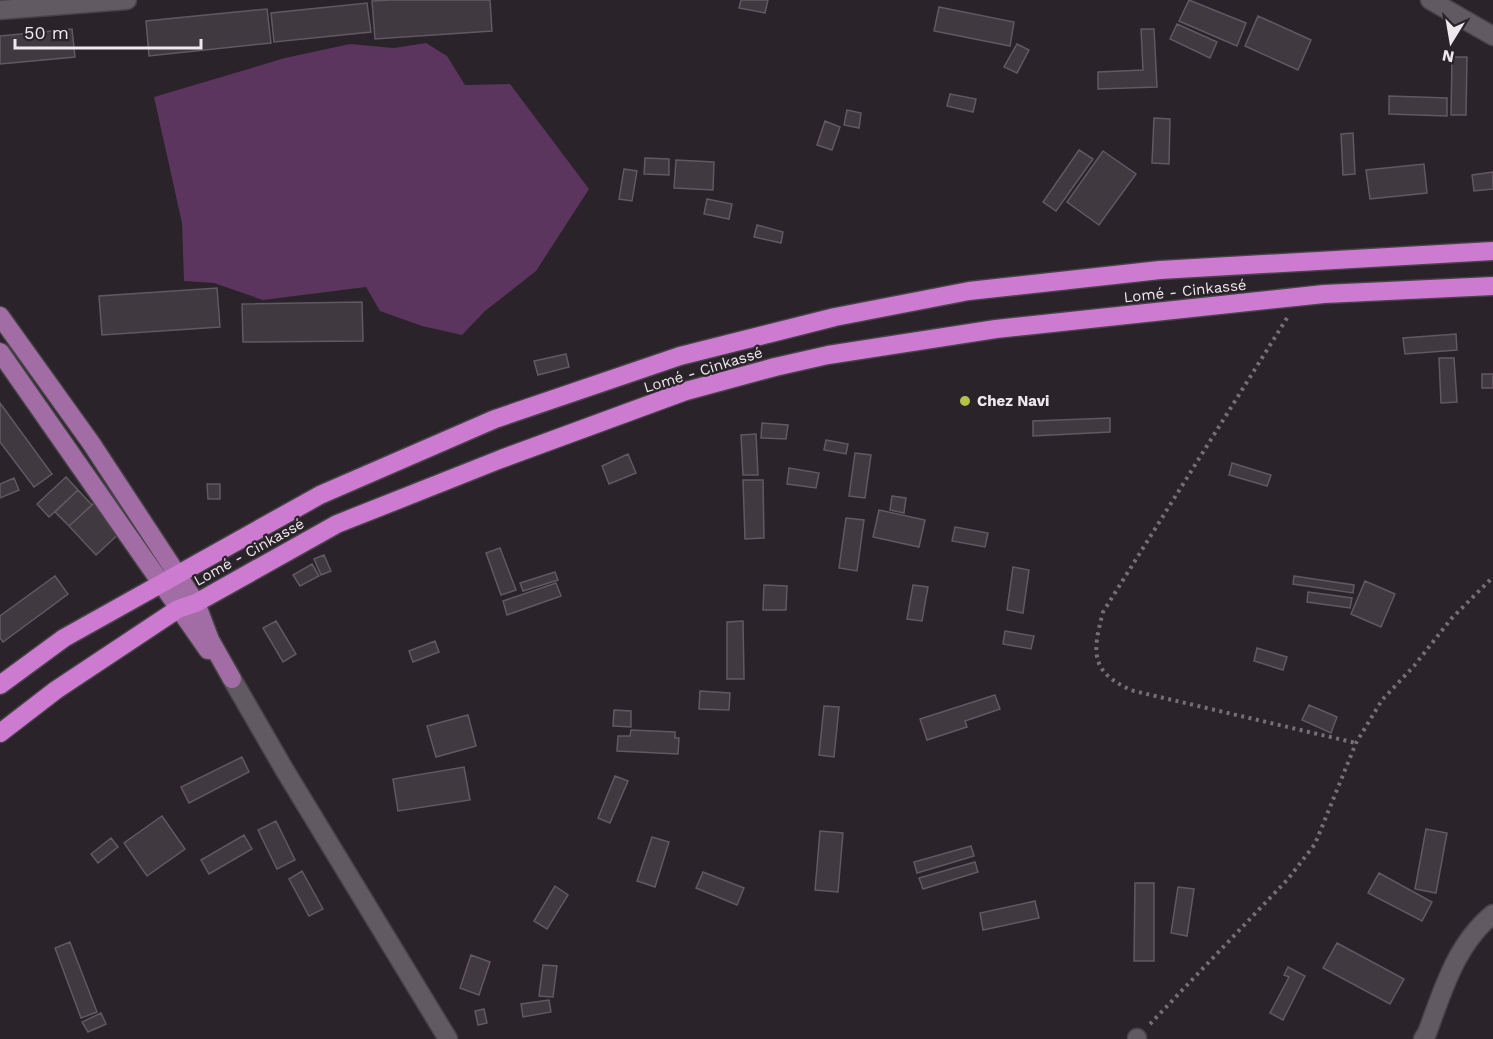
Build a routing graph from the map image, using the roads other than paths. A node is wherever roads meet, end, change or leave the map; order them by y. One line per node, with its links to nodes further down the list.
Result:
1 (127, 0): 3 (street)
2 (1430, 0): 5 (street)
3 (44, 2): 4 (street)
4 (0, 10)
5 (1493, 36)
6 (1493, 251): 10 (highway, Lomé - Cinkassé)
7 (1493, 286): 11 (highway, Lomé - Cinkassé)
8 (0, 316): 10 (main road)
9 (0, 352): 10 (main road)
10 (169, 580): 11 (main road); 12 (main road); 14 (highway, Lomé - Cinkassé)
11 (196, 603): 12 (highway, Lomé - Cinkassé); 13 (main road)
12 (178, 609): 13 (main road); 15 (highway, Lomé - Cinkassé)
13 (232, 679): 17 (street)
14 (0, 685)
15 (0, 733)
16 (1493, 914): 18 (street)
17 (448, 1039)
18 (1423, 1039)

